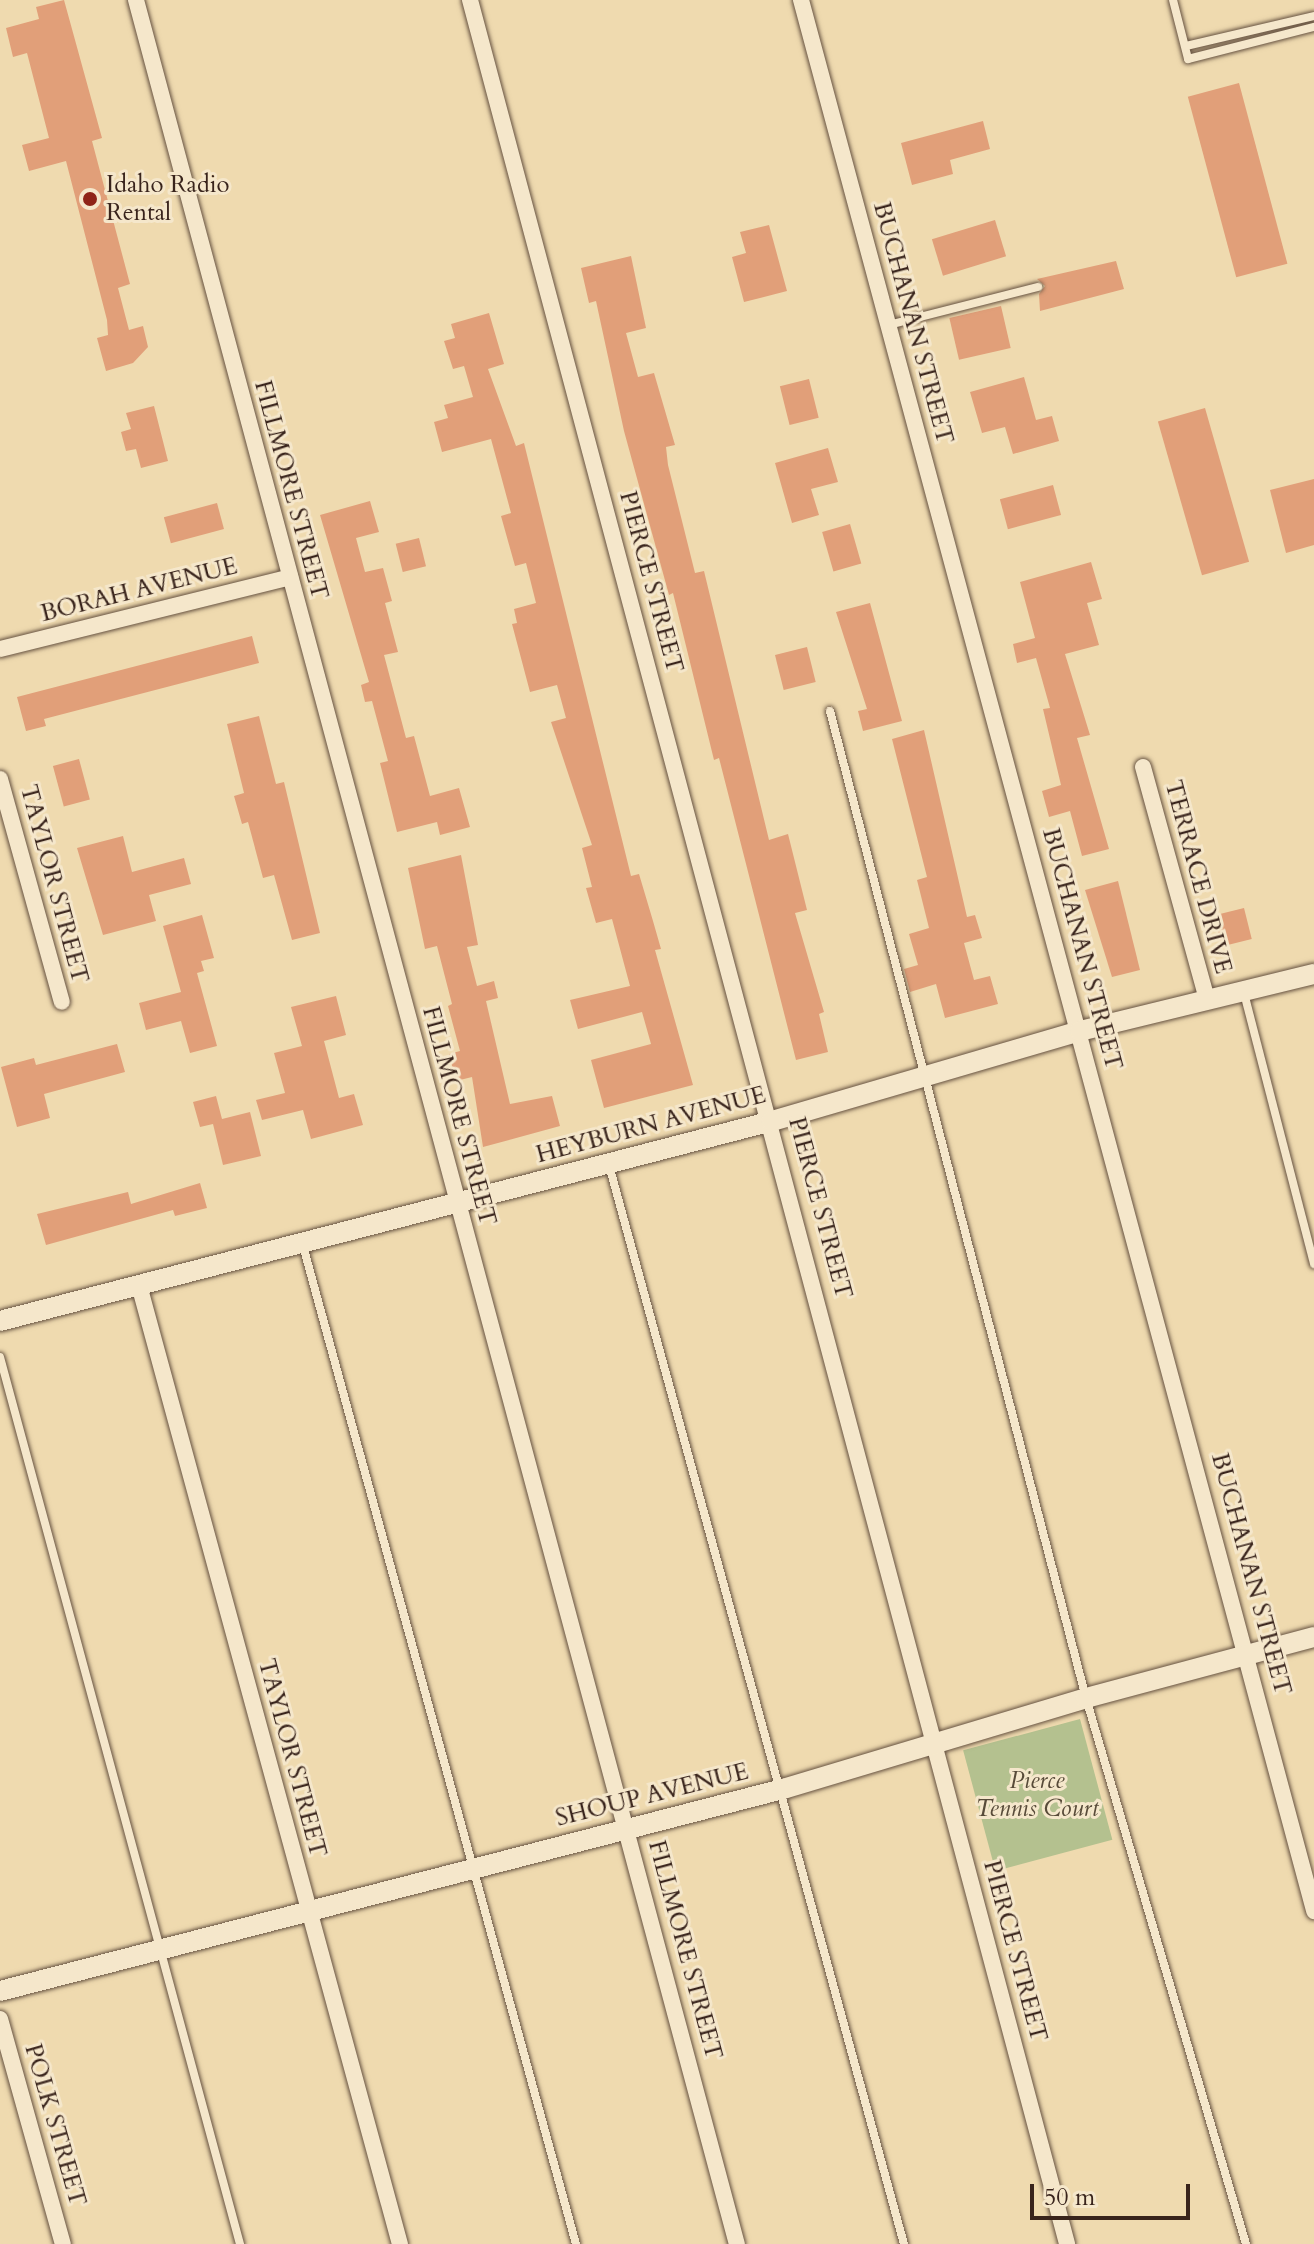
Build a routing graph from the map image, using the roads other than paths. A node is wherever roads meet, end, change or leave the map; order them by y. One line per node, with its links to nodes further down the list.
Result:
1 (136, 0): 10 (street, FILLMORE STREET)
2 (470, 0): 21 (street, PIERCE STREET)
3 (801, 0): 9 (street, BUCHANAN STREET)
4 (1173, 0): 7 (lane)
5 (1314, 16): 7 (lane)
6 (1314, 27): 7 (lane)
7 (1186, 46)
8 (1038, 287): 9 (lane)
9 (889, 325): 19 (street, BUCHANAN STREET)
10 (290, 577): 11 (street, BORAH AVENUE); 23 (street, FILLMORE STREET)
11 (0, 649)
12 (830, 711): 20 (lane)
13 (1143, 767): 17 (street, TERRACE DRIVE)
14 (0, 779): 18 (street, TAYLOR STREET)
15 (1314, 974): 16 (street, HEYBURN AVENUE)
16 (1243, 990): 17 (street, HEYBURN AVENUE); 25 (lane)
17 (1207, 999): 19 (street, HEYBURN AVENUE)
18 (62, 1002)
19 (1080, 1031): 20 (street, HEYBURN AVENUE); 30 (street, BUCHANAN STREET)
20 (923, 1077): 21 (street, HEYBURN AVENUE); 31 (lane)
21 (772, 1121): 22 (street, HEYBURN AVENUE); 32 (street, PIERCE STREET)
22 (609, 1165): 23 (street, HEYBURN AVENUE); 33 (lane)
23 (457, 1201): 24 (street, HEYBURN AVENUE); 34 (street, FILLMORE STREET)
24 (302, 1242): 26 (street, HEYBURN AVENUE); 35 (lane)
25 (1314, 1264)
26 (139, 1285): 27 (street, HEYBURN AVENUE); 36 (street, TAYLOR STREET)
27 (0, 1321)
28 (0, 1357): 38 (lane)
29 (1314, 1637): 30 (street, SHOUP AVENUE)
30 (1248, 1654): 31 (street, SHOUP AVENUE); 37 (street, BUCHANAN STREET)
31 (1086, 1698): 32 (street, SHOUP AVENUE); 48 (lane)
32 (936, 1742): 33 (street, SHOUP AVENUE); 47 (street, PIERCE STREET)
33 (783, 1789): 34 (street, SHOUP AVENUE); 46 (lane)
34 (628, 1827): 35 (street, SHOUP AVENUE); 45 (street, FILLMORE STREET)
35 (473, 1867): 36 (street, SHOUP AVENUE); 44 (lane)
36 (308, 1908): 38 (street, SHOUP AVENUE); 43 (street, TAYLOR STREET)
37 (1314, 1911)
38 (162, 1948): 39 (street, SHOUP AVENUE); 42 (lane)
39 (0, 1991)
40 (0, 2019): 41 (street, POLK STREET)
41 (63, 2244)
42 (240, 2244)
43 (400, 2244)
44 (576, 2244)
45 (737, 2244)
46 (904, 2244)
47 (1067, 2244)
48 (1246, 2244)

